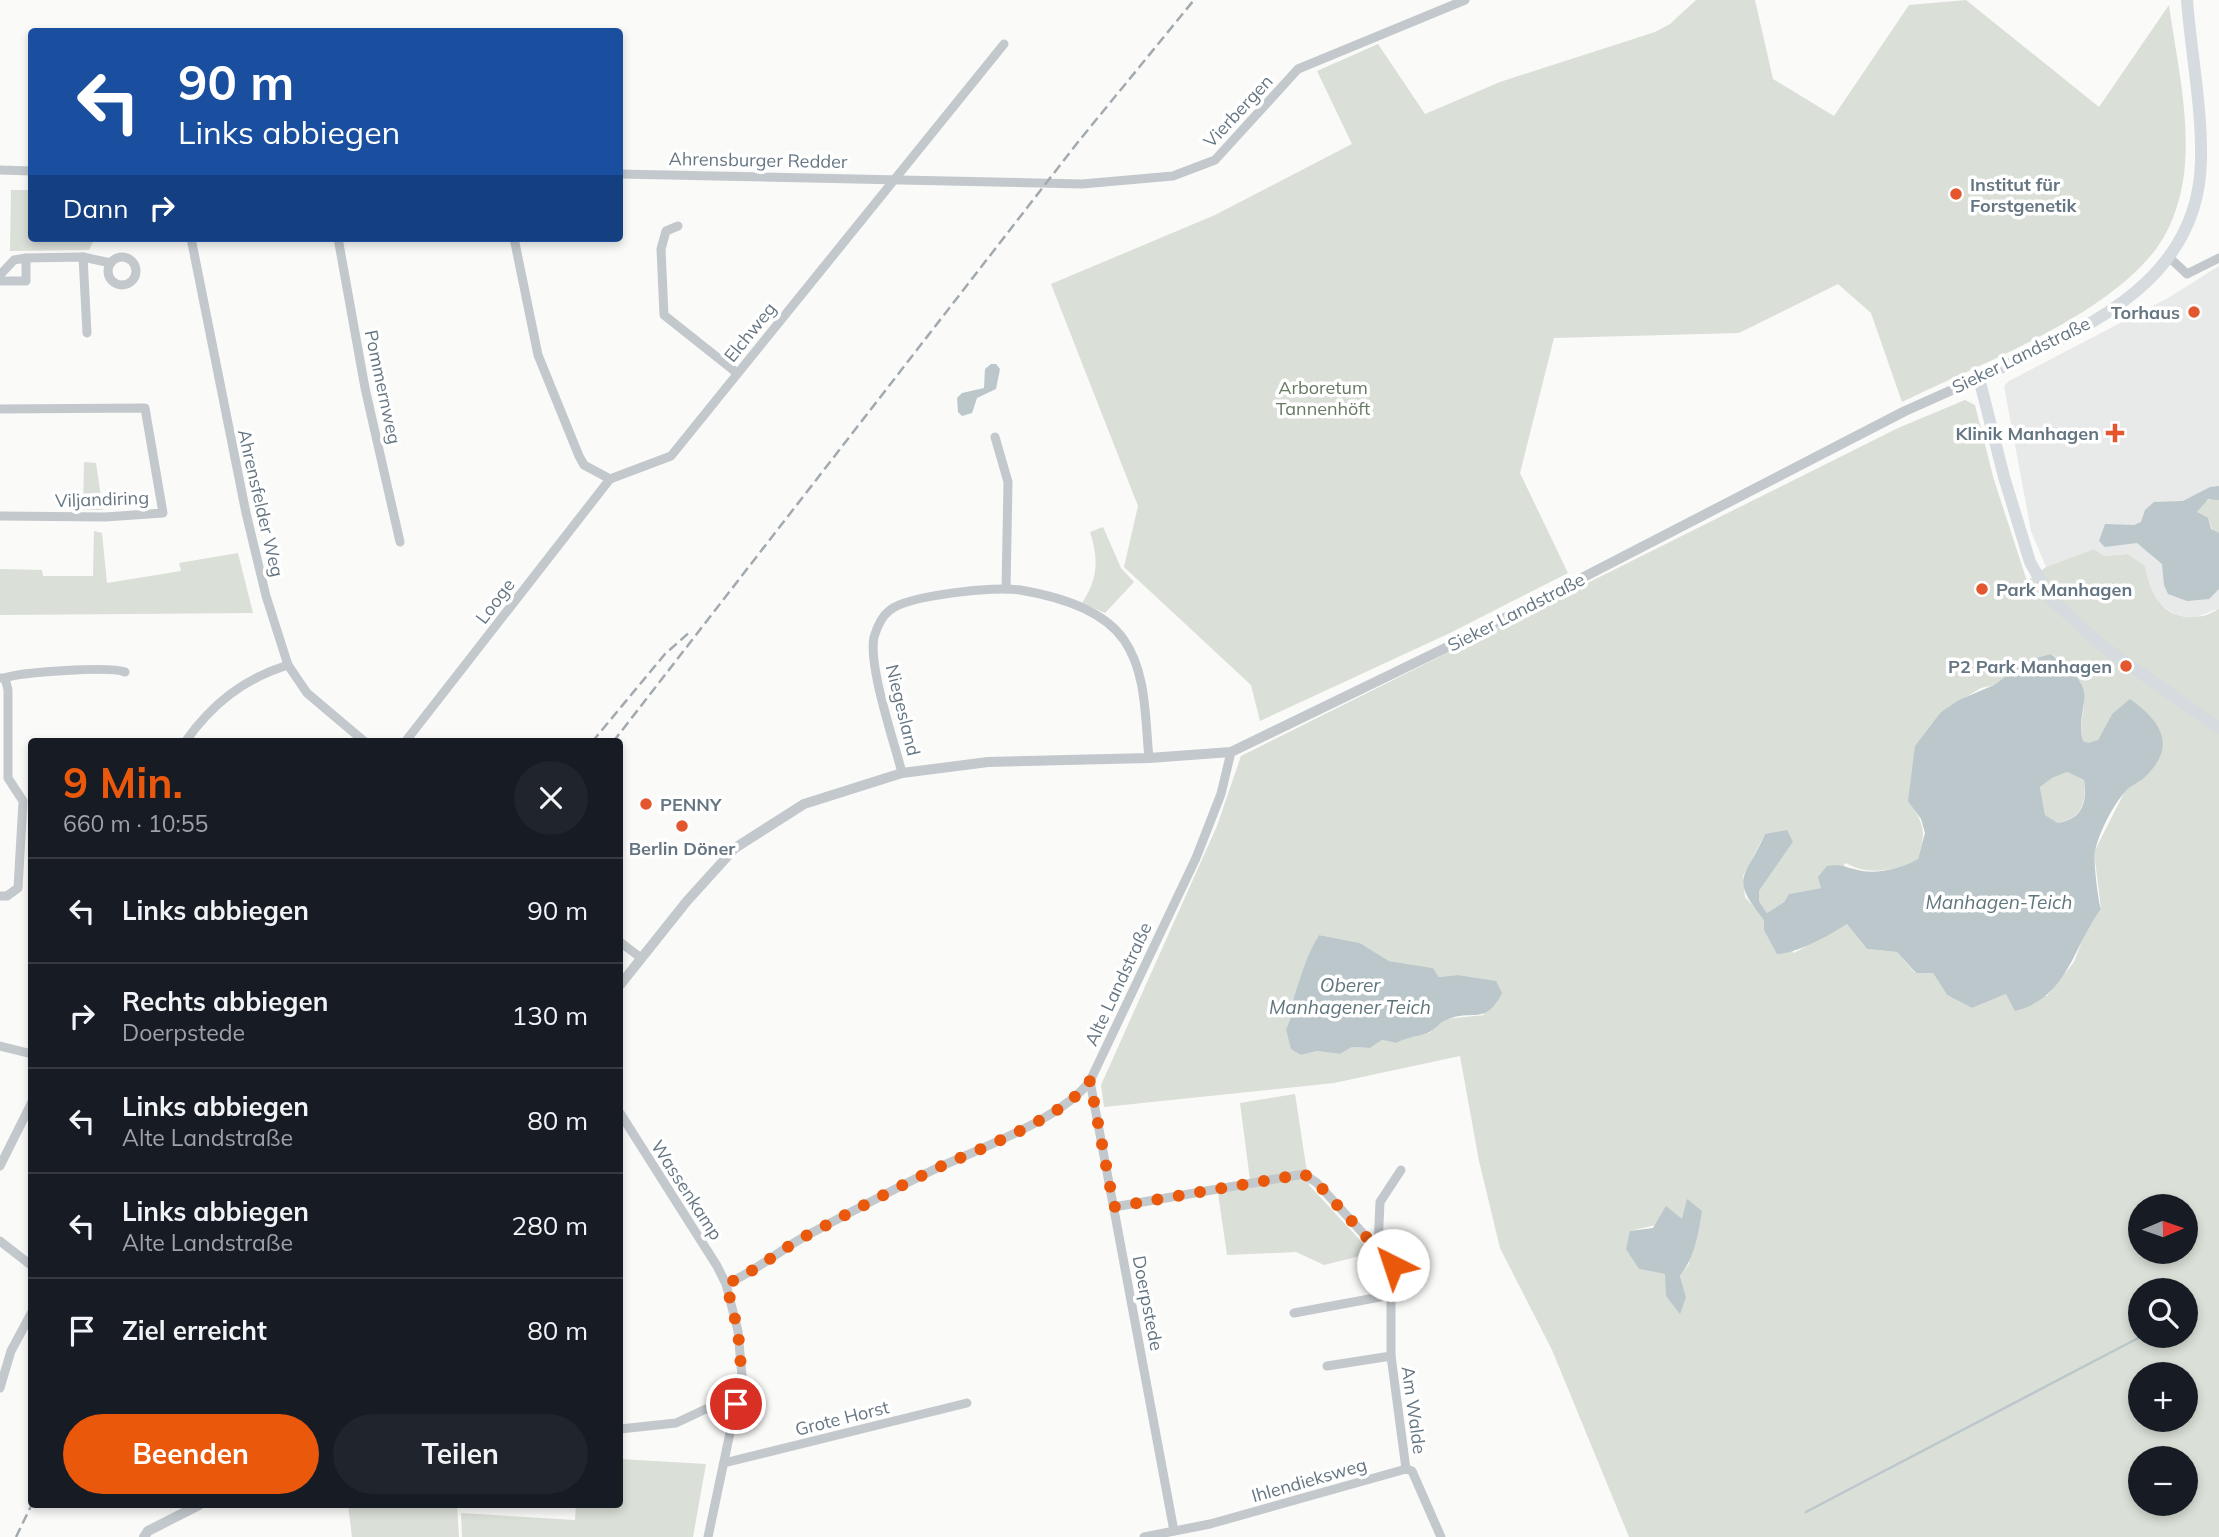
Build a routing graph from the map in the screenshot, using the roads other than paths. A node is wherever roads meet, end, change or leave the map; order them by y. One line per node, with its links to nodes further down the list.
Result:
1 (1465, 0): 8 (street, Vierbergen)
2 (2187, 0): 15 (main road, Sieker Landstraße)
3 (1004, 44): 7 (street)
4 (0, 170): 5 (street)
5 (28, 171)
6 (623, 174): 7 (street, Ahrensburger Redder)
7 (896, 178): 8 (street, Ahrensburger Redder); 21 (street, Elchweg)
8 (1018, 182)
9 (678, 226): 21 (street)
10 (192, 242): 29 (street, Ahrensfelder Weg)
11 (339, 242): 27 (street, Pommernweg)
12 (515, 242): 25 (street)
13 (83, 257): 14 (street); 17 (street); 20 (street)
14 (26, 258): 18 (street); 19 (street)
15 (2171, 258): 16 (street); 22 (main road, Sieker Landstraße)
16 (2219, 258)
17 (111, 263)
18 (0, 275)
19 (0, 281)
20 (87, 333)
21 (737, 373): 25 (street, Elchweg)
22 (1979, 378): 32 (main road); 36 (street, Sieker Landstraße)
23 (0, 409): 26 (street, Viljandiring)
24 (995, 437): 28 (street)
25 (610, 479): 35 (street, Looge)
26 (0, 516)
27 (400, 542)
28 (1006, 589): 37 (street, Niegesland); 38 (street, Niegesland)
29 (288, 665): 33 (street); 34 (street, Ahrensfelder Weg)
30 (125, 672): 31 (street)
31 (2, 678): 39 (street)
32 (2219, 728)
33 (188, 738)
34 (360, 738)
35 (408, 738)
36 (1231, 752): 37 (street, Sieker Landstraße); 45 (street, Alte Landstraße)
37 (1149, 758): 38 (street, Sieker Landstraße)
38 (902, 773): 41 (street, Sieker Landstraße)
39 (0, 896)
40 (623, 944): 41 (street)
41 (641, 958): 42 (street, Sieker Landstraße)
42 (623, 981)
43 (0, 1046): 44 (street)
44 (28, 1053)
45 (1090, 1081): 50 (street, Doerpstede); 54 (street, Alte Landstraße)
46 (28, 1110): 48 (street)
47 (623, 1118): 54 (street, Wassenkamp)
48 (0, 1166)
49 (1401, 1170): 52 (street)
50 (1114, 1207): 52 (street, Am Walde); 67 (street, Doerpstede)
51 (0, 1241): 53 (street)
52 (1378, 1247): 55 (street, Am Walde)
53 (28, 1263)
54 (726, 1284): 61 (street)
55 (1391, 1295): 56 (street); 58 (street, Am Walde)
56 (1294, 1314)
57 (28, 1319): 60 (street)
58 (1391, 1356): 59 (street, Am Walde); 65 (street, Am Walde)
59 (1327, 1366)
60 (0, 1388)
61 (736, 1404): 63 (street); 64 (street)
62 (967, 1404): 64 (street, Grote Horst)
63 (623, 1429)
64 (724, 1463): 69 (street)
65 (1406, 1469): 67 (street, Ihlendieksweg); 71 (street)
66 (193, 1508): 68 (street)
67 (1174, 1531): 70 (street, Ihlendieksweg)
68 (144, 1537)
69 (708, 1537)
70 (1144, 1537)
71 (1441, 1537)

